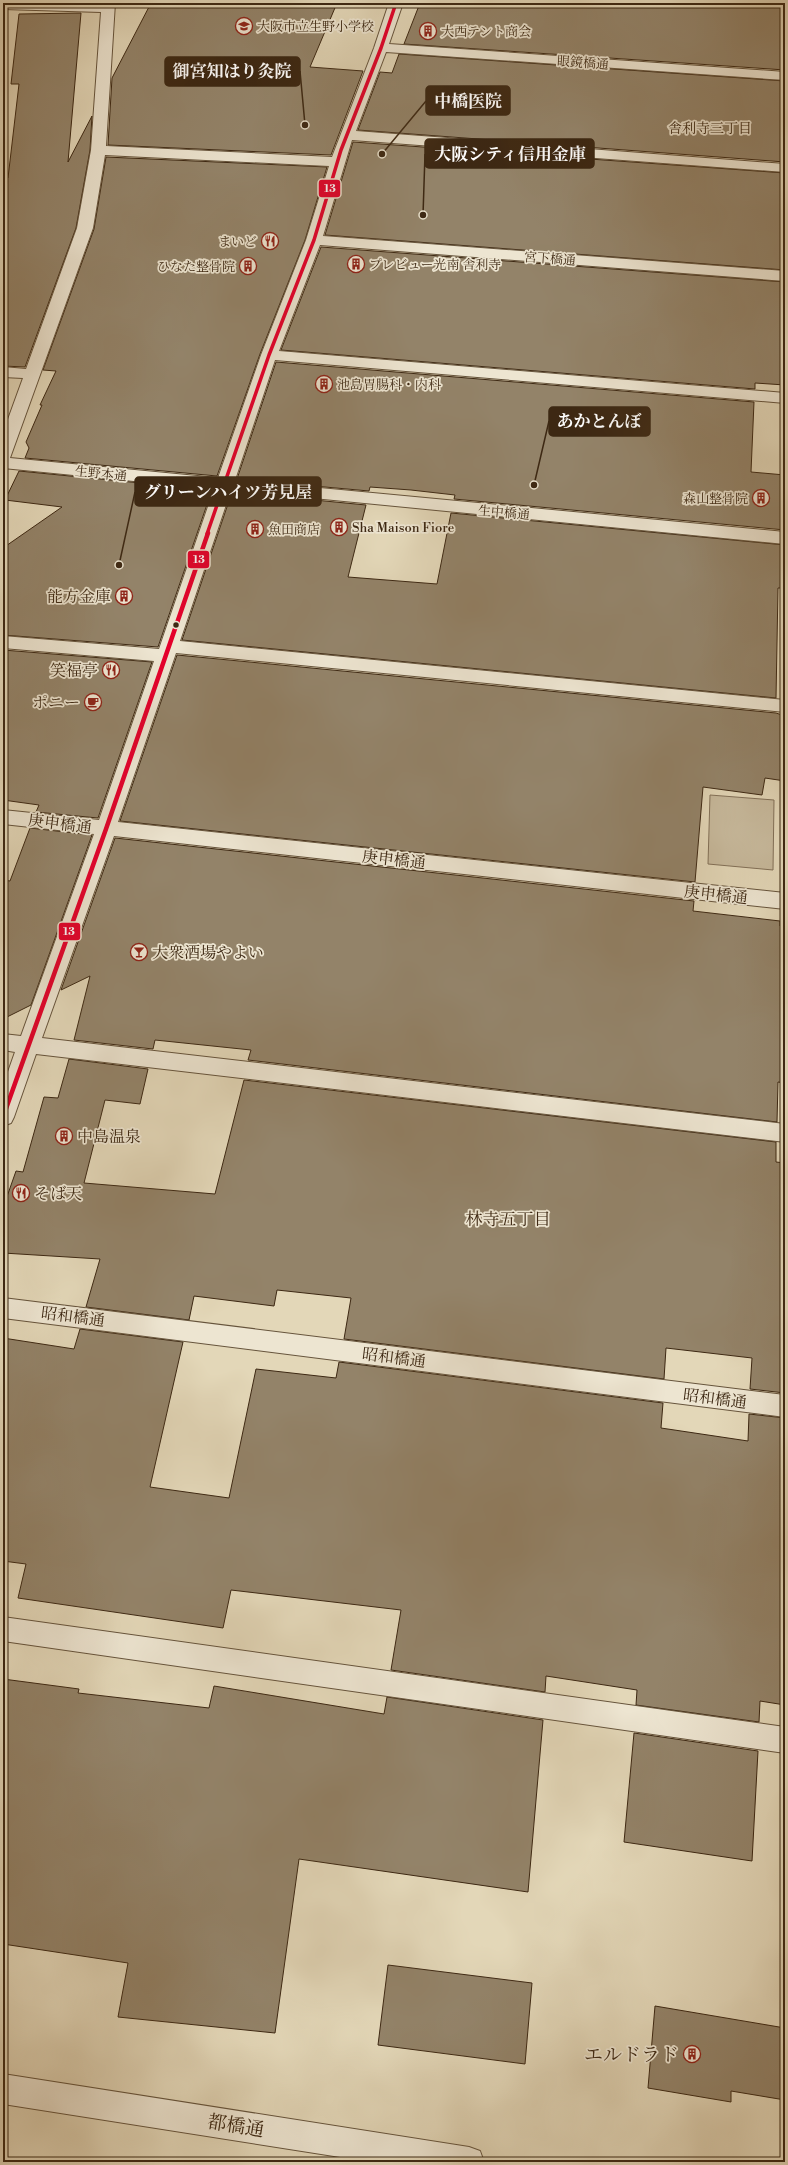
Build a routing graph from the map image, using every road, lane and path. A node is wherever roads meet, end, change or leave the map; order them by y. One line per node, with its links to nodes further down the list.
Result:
1 (396, 3): 4 (street)
2 (3, 5): 3 (street)
3 (107, 5): 7 (street)
4 (381, 48): 5 (street, 眼鏡橋通); 6 (street)
5 (785, 76)
6 (347, 135): 8 (street); 9 (street)
7 (98, 150): 8 (street); 14 (street)
8 (338, 162): 10 (street)
9 (785, 168)
10 (314, 240): 11 (street, 宮下橋通); 12 (street)
11 (785, 276)
12 (270, 355): 15 (street); 18 (street)
13 (3, 372): 14 (street)
14 (32, 374): 16 (street)
15 (785, 398)
16 (3, 456)
17 (3, 463): 18 (street, 生野本通)
18 (223, 486): 19 (street, 生中橋通); 21 (street)
19 (785, 538)
20 (3, 642): 21 (street)
21 (167, 651): 22 (street); 24 (street)
22 (785, 706)
23 (3, 817): 24 (street, 庚申橋通)
24 (106, 829): 25 (street, 庚申橋通); 27 (street)
25 (785, 901)
26 (3, 1042): 27 (street)
27 (30, 1045): 28 (street); 29 (street)
28 (3, 1117)
29 (785, 1133)
30 (3, 1308): 31 (street, 昭和橋通)
31 (785, 1406)
32 (3, 1629): 33 (street)
33 (785, 1740)
34 (3, 2088): 35 (street, 都橋通)
35 (469, 2162)

